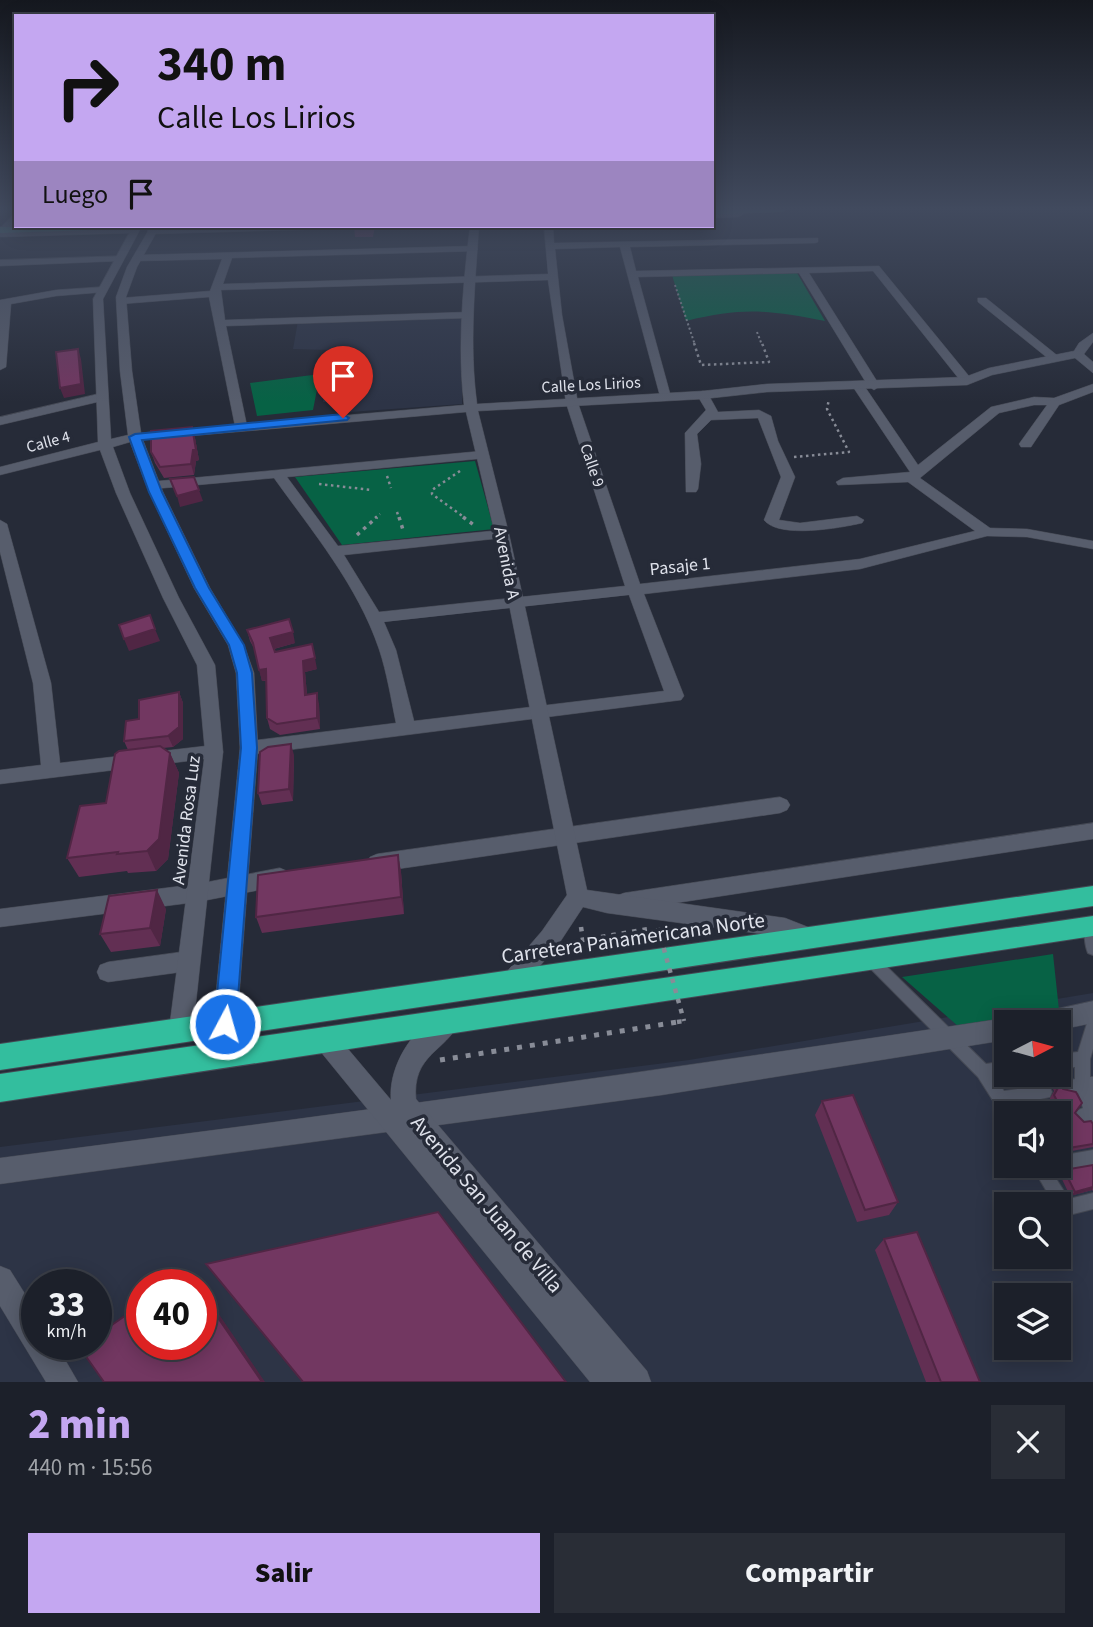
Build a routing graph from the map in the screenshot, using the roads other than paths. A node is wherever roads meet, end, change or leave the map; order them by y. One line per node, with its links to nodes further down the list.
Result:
1 (110, 273): 12 (street, Avenida Rosa Luz)
2 (131, 273): 15 (street)
3 (222, 273): 13 (street)
4 (471, 273): 11 (street, Avenida A)
5 (554, 273): 10 (street, Calle 9)
6 (651, 273): 9 (street)
7 (804, 273): 26 (street)
8 (880, 273): 25 (street)
9 (631, 274): 31 (street)
10 (554, 277): 11 (street); 32 (street, Calle 9)
11 (471, 280): 13 (street); 17 (street, Avenida A)
12 (101, 290): 16 (street); 30 (street, Avenida Rosa Luz)
13 (215, 291): 15 (street); 18 (street)
14 (982, 300): 22 (street)
15 (121, 301): 38 (street)
16 (3, 302): 19 (street)
17 (468, 315): 18 (street); 34 (street, Avenida A)
18 (218, 323): 37 (street)
19 (2, 327): 23 (street)
20 (1093, 336): 21 (street)
21 (1078, 354): 22 (street, Calle Los Lirios); 24 (street)
22 (1054, 358): 25 (street, Calle Los Lirios)
23 (0, 367)
24 (1093, 369)
25 (967, 381): 26 (street, Calle Los Lirios)
26 (874, 386): 27 (street, Calle Los Lirios)
27 (859, 387): 29 (street, Calle Los Lirios); 43 (street)
28 (1093, 388): 33 (street)
29 (703, 395): 31 (street, Calle Los Lirios); 35 (street)
30 (102, 397): 36 (street); 39 (street, Avenida Rosa Luz)
31 (665, 397): 32 (street, Calle Los Lirios)
32 (572, 402): 34 (street, Calle Los Lirios); 54 (street, Calle 9)
33 (1055, 402): 40 (street); 43 (street)
34 (471, 408): 37 (street, Calle Los Lirios); 41 (street, Avenida A)
35 (708, 416): 47 (street); 48 (street)
36 (0, 421)
37 (241, 426): 38 (street, Calle Los Lirios)
38 (135, 437): 39 (street, Calle Los Lirios); 46 (street)
39 (105, 444): 42 (street, Calle 4); 60 (street, Avenida Rosa Luz)
40 (1026, 444)
41 (482, 456): 44 (street); 51 (street, Avenida A)
42 (0, 471)
43 (914, 475): 45 (street); 50 (street)
44 (280, 476): 46 (street); 53 (street)
45 (843, 482)
46 (153, 485): 59 (street)
47 (691, 489)
48 (857, 520)
49 (0, 524): 61 (street)
50 (987, 532): 52 (street, Pasaje 1); 54 (street, Pasaje 1)
51 (495, 534): 53 (street); 55 (street, Avenida A)
52 (1093, 545)
53 (337, 550): 56 (street)
54 (635, 591): 55 (street, Pasaje 1); 57 (street, Calle 9)
55 (515, 603): 56 (street, Pasaje 1); 57 (street, Avenida A)
56 (374, 618): 58 (street)
57 (541, 714): 58 (street); 65 (street, Avenida A)
58 (407, 730): 59 (street)
59 (249, 748): 68 (street)
60 (214, 751): 61 (street); 69 (street, Avenida Rosa Luz)
61 (51, 771): 62 (street)
62 (0, 777)
63 (780, 805): 65 (street)
64 (1093, 831): 72 (street)
65 (564, 835): 66 (street); 71 (street, Avenida A)
66 (361, 865)
67 (306, 873): 68 (street)
68 (238, 884): 69 (street); 83 (street)
69 (197, 892): 73 (street); 77 (street, Avenida Rosa Luz)
70 (1093, 896): 75 (highway, Carretera Panamericana Norte)
71 (579, 897): 72 (street); 79 (street)
72 (607, 904): 75 (street)
73 (0, 918)
74 (1093, 934): 76 (highway)
75 (810, 938): 79 (highway, Carretera Panamericana Norte)
76 (871, 960): 82 (highway); 88 (lane)
77 (189, 961): 78 (street); 85 (street, Avenida Rosa Luz)
78 (108, 972)
79 (512, 982): 83 (highway, Carretera Panamericana Norte)
80 (1093, 1012): 81 (street)
81 (1071, 1016)
82 (450, 1020): 87 (highway); 99 (street, Avenida San Juan de Villa)
83 (225, 1024): 85 (highway, Carretera Panamericana Norte)
84 (1093, 1025): 90 (lane)
85 (181, 1030): 89 (highway, Carretera Panamericana Norte)
86 (994, 1031): 88 (street)
87 (324, 1038): 95 (highway); 99 (street, Avenida San Juan de Villa)
88 (951, 1039): 93 (lane); 99 (street)
89 (0, 1057)
90 (1083, 1059): 91 (lane); 94 (lane)
91 (1071, 1060)
92 (994, 1070): 93 (lane)
93 (983, 1072): 97 (lane)
94 (1080, 1086): 98 (lane)
95 (0, 1088)
96 (1045, 1092): 97 (lane)
97 (1000, 1099)
98 (1089, 1115)
99 (403, 1120): 102 (street); 109 (street, Avenida San Juan de Villa); 110 (street, Avenida San Juan de Villa)
100 (1093, 1158): 101 (lane)
101 (1071, 1162)
102 (0, 1171)
103 (1050, 1178): 104 (lane)
104 (1093, 1202)
105 (0, 1280): 106 (street)
106 (21, 1314)
107 (49, 1360): 108 (street)
108 (63, 1382)
109 (609, 1382)
110 (636, 1382)

